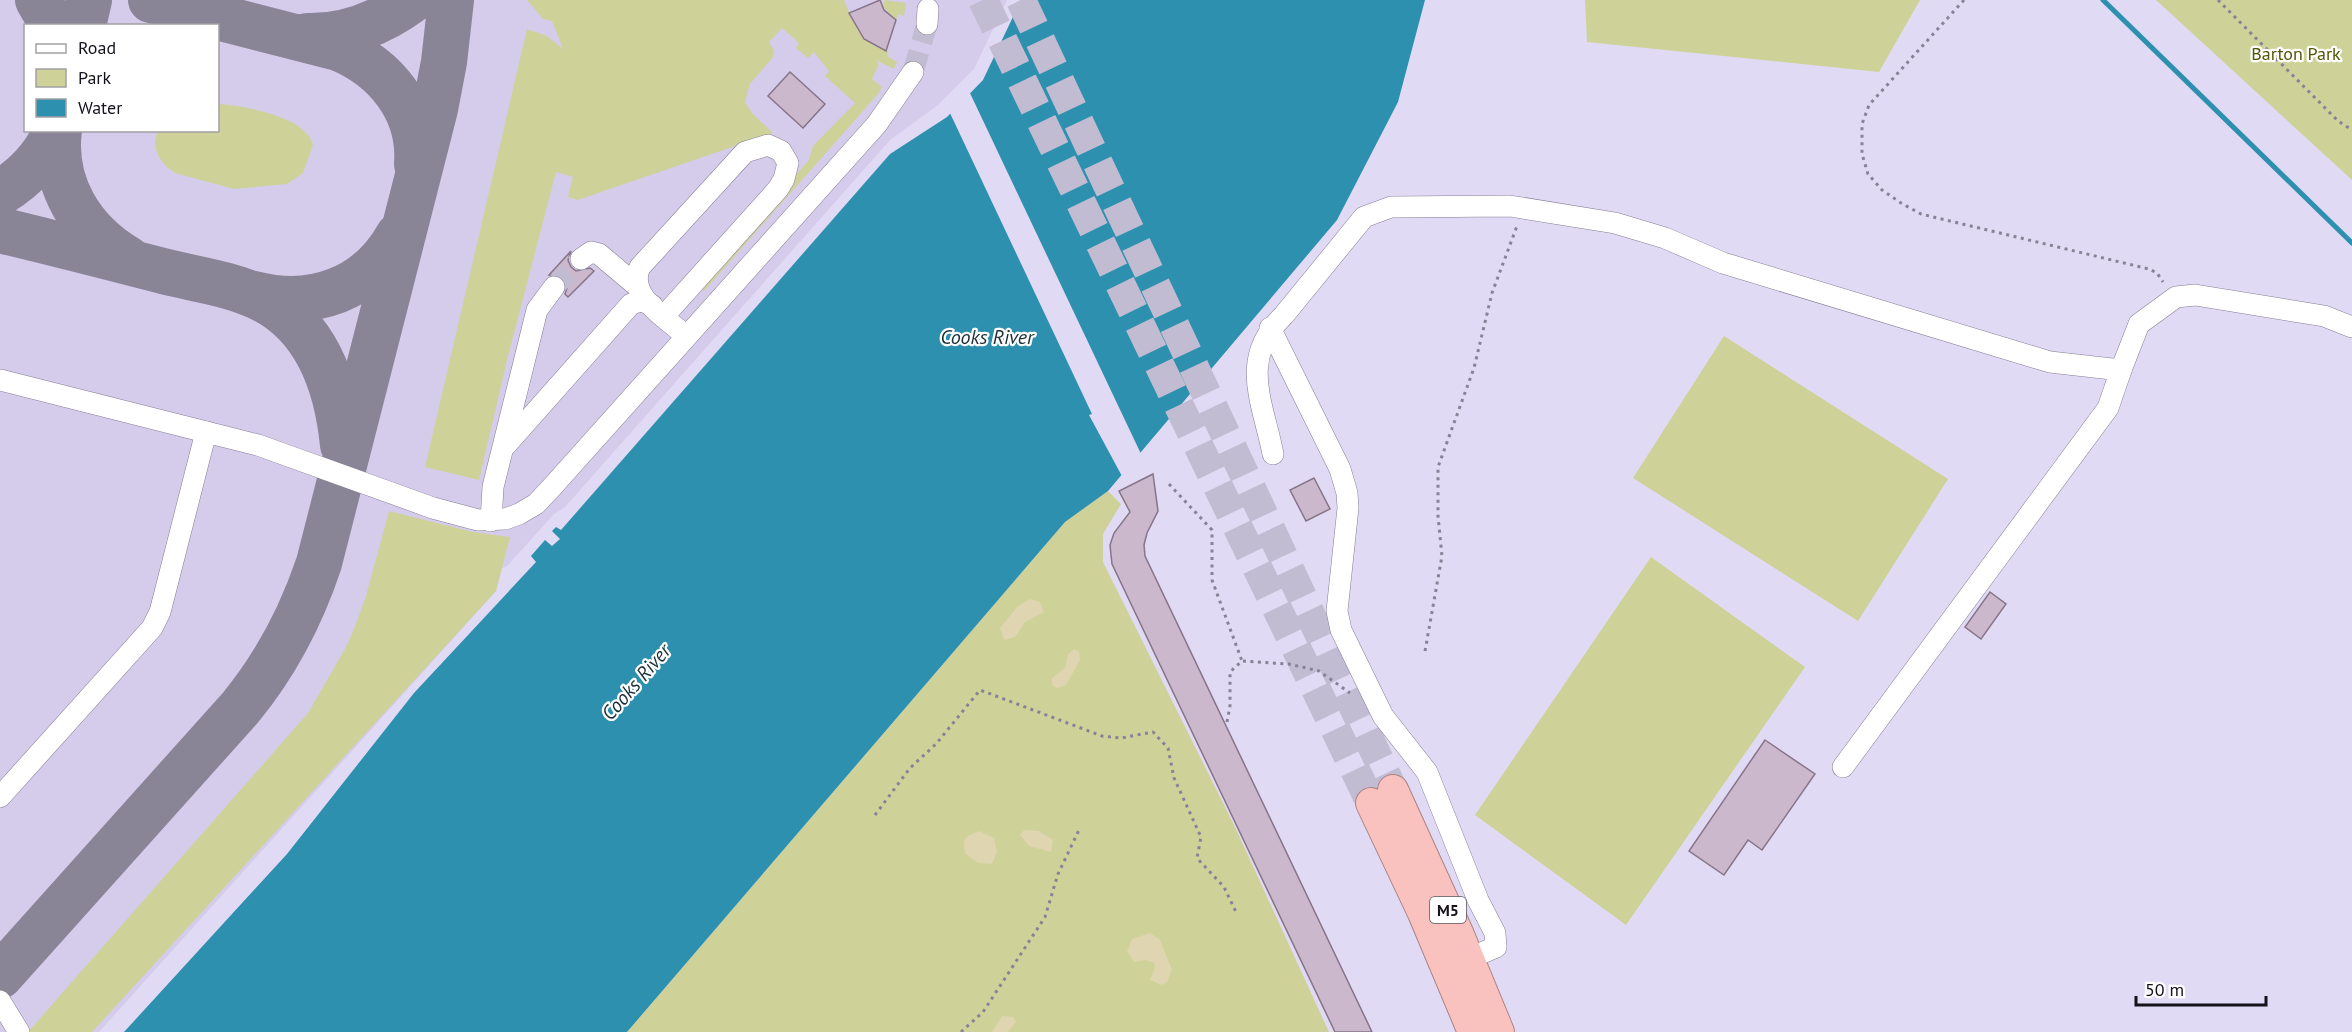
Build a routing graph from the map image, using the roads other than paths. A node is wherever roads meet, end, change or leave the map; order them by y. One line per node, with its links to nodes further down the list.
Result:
1 (913, 72): 8 (lane)
2 (581, 259): 3 (lane)
3 (637, 280): 5 (lane); 5 (lane)
4 (554, 287): 14 (lane)
5 (658, 310): 8 (lane); 14 (lane)
6 (2352, 327): 11 (lane)
7 (1270, 328): 10 (lane); 15 (lane); 20 (lane)
8 (686, 336): 16 (lane)
9 (2016, 340): 10 (lane)
10 (2050, 362): 11 (lane)
11 (2121, 370): 17 (lane)
12 (0, 380): 13 (lane)
13 (206, 432): 16 (lane); 18 (lane)
14 (501, 453): 16 (lane)
15 (1274, 454)
16 (491, 521)
17 (1843, 767)
18 (0, 797)
19 (1382, 797): 20 (highway, M5)
20 (1456, 948): 23 (highway, M5); 24 (highway, M5)
21 (0, 1001): 22 (lane)
22 (19, 1032)
23 (1473, 1032)
24 (1499, 1032)

